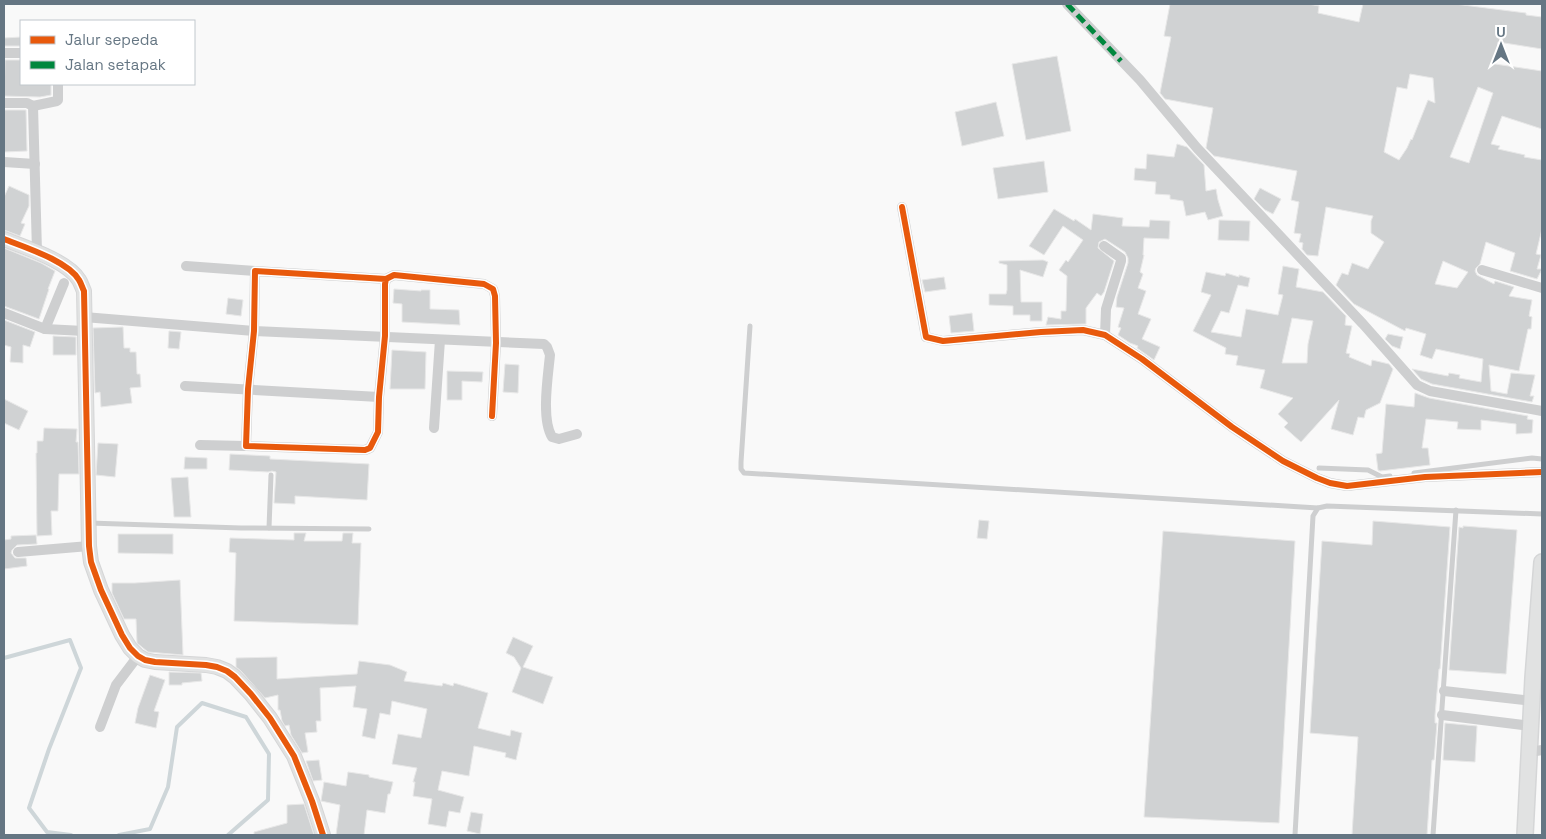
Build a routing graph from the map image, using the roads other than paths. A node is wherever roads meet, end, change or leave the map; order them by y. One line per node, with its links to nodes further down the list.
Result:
1 (1067, 4): 31 (street)
2 (4, 53): 3 (street)
3 (20, 53)
4 (58, 85): 6 (street)
5 (4, 103): 6 (street)
6 (33, 106): 8 (street)
7 (4, 162): 8 (street)
8 (35, 164): 12 (street)
9 (902, 207): 24 (street)
10 (4, 239): 12 (street)
11 (1104, 246): 24 (street)
12 (37, 252): 20 (street)
13 (186, 266): 15 (street)
14 (1482, 270): 18 (street)
15 (255, 271): 16 (street); 23 (street)
16 (386, 279): 25 (street); 27 (street)
17 (64, 283): 22 (street)
18 (1542, 288)
19 (4, 313): 22 (street)
20 (84, 324): 22 (street); 23 (street); 44 (street)
21 (750, 326): 41 (lane)
22 (45, 329)
23 (254, 331): 25 (street); 29 (street)
24 (1105, 334): 39 (street)
25 (385, 336): 26 (street); 30 (street)
26 (440, 340): 27 (street); 33 (street)
27 (496, 343): 32 (street); 34 (street)
28 (185, 386): 29 (street)
29 (248, 389): 30 (street); 36 (street)
30 (379, 397): 36 (street)
31 (1542, 411)
32 (492, 416)
33 (434, 428)
34 (577, 434)
35 (200, 445): 36 (street)
36 (246, 446)
37 (1542, 459): 38 (lane)
38 (1319, 468)
39 (1542, 472)
40 (271, 476): 45 (lane)
41 (1318, 508): 42 (lane); 59 (lane)
42 (1456, 510): 43 (lane); 52 (lane)
43 (1542, 514)
44 (88, 524): 45 (lane); 47 (street)
45 (269, 528): 46 (lane)
46 (369, 529)
47 (89, 546): 48 (street); 50 (street)
48 (18, 552)
49 (1542, 562): 51 (main road)
50 (138, 656): 56 (street); 58 (street)
51 (1538, 676): 53 (main road)
52 (1444, 691): 53 (street); 54 (lane)
53 (1532, 701): 55 (main road)
54 (1442, 715): 55 (street); 60 (lane)
55 (1531, 726): 57 (main road)
56 (100, 727)
57 (1537, 751): 61 (main road)
58 (323, 835)
59 (1295, 835)
60 (1433, 835)
61 (1525, 835)

